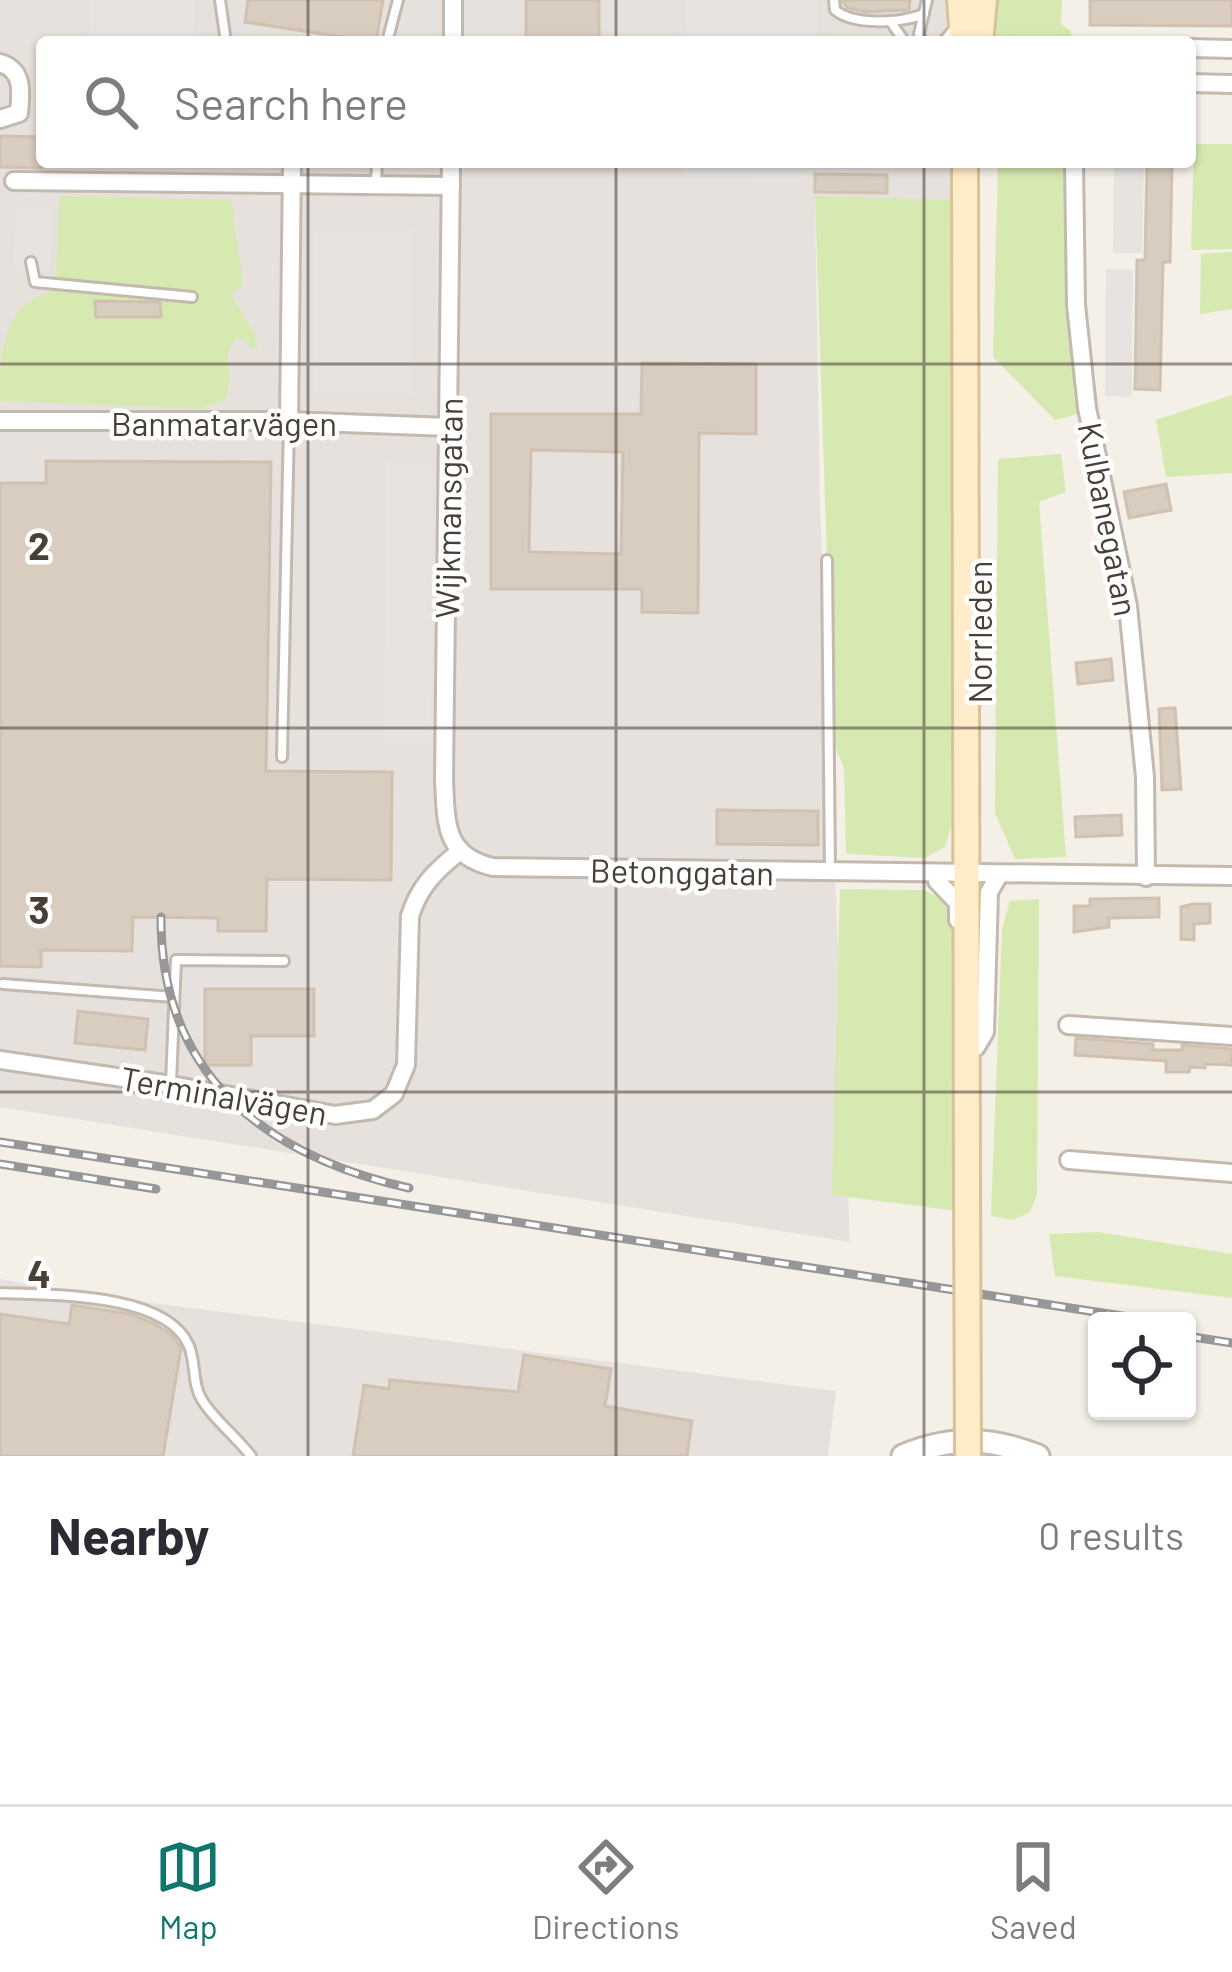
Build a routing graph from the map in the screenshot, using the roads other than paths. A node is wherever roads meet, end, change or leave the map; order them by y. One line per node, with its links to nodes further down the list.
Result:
1 (220, 0): 9 (lane)
2 (398, 0): 10 (lane)
3 (453, 0): 11 (street)
4 (834, 0): 8 (lane)
5 (927, 0): 7 (lane)
6 (968, 1): 14 (lane); 15 (main road); 16 (main road)
7 (924, 14): 8 (lane); 13 (lane)
8 (889, 20): 12 (lane)
9 (225, 36)
10 (389, 36)
11 (453, 36)
12 (901, 36)
13 (920, 36)
14 (950, 36)
15 (964, 36)
16 (978, 36)
17 (1196, 48): 18 (street)
18 (1232, 49)
19 (0, 63): 22 (street)
20 (1196, 83): 21 (street)
21 (1232, 84)
22 (0, 119)
23 (292, 168): 31 (street)
24 (376, 168): 30 (lane)
25 (451, 168): 32 (street, Wijkmansgatan)
26 (964, 168): 40 (main road, Norrleden)
27 (979, 168): 43 (main road, Norrleden)
28 (1074, 168): 46 (street, Kulbanegatan)
29 (14, 181): 31 (street)
30 (376, 184): 31 (street); 32 (street)
31 (292, 185): 36 (street)
32 (451, 186): 37 (street, Wijkmansgatan)
33 (31, 262): 34 (lane)
34 (192, 297)
35 (0, 421): 36 (street, Banmatarvägen)
36 (289, 422): 37 (street, Banmatarvägen); 39 (lane)
37 (449, 427): 41 (street, Wijkmansgatan)
38 (827, 560): 42 (lane)
39 (282, 757)
40 (965, 840): 43 (main road, Norrleden); 44 (street)
41 (458, 852): 42 (street, Betonggatan); 54 (street, Terminalvägen)
42 (830, 874): 44 (street, Betonggatan)
43 (977, 875): 44 (street, Betonggatan); 46 (street, Betonggatan); 50 (main road, Norrleden); 55 (main road, Norrleden)
44 (937, 876): 50 (street)
45 (1232, 876): 46 (street, Betonggatan)
46 (1146, 877)
47 (284, 961): 49 (lane)
48 (3, 984): 49 (lane)
49 (174, 997): 54 (lane)
50 (965, 1006): 55 (main road, Norrleden)
51 (1068, 1025): 52 (street)
52 (1232, 1036)
53 (0, 1060): 54 (street, Terminalvägen)
54 (171, 1085)
55 (968, 1099): 61 (main road, Norrleden, bridge)
56 (1069, 1160): 57 (street)
57 (1232, 1173)
58 (0, 1293): 59 (lane)
59 (251, 1456)
60 (903, 1456): 62 (street)
61 (968, 1456)
62 (1038, 1456)

